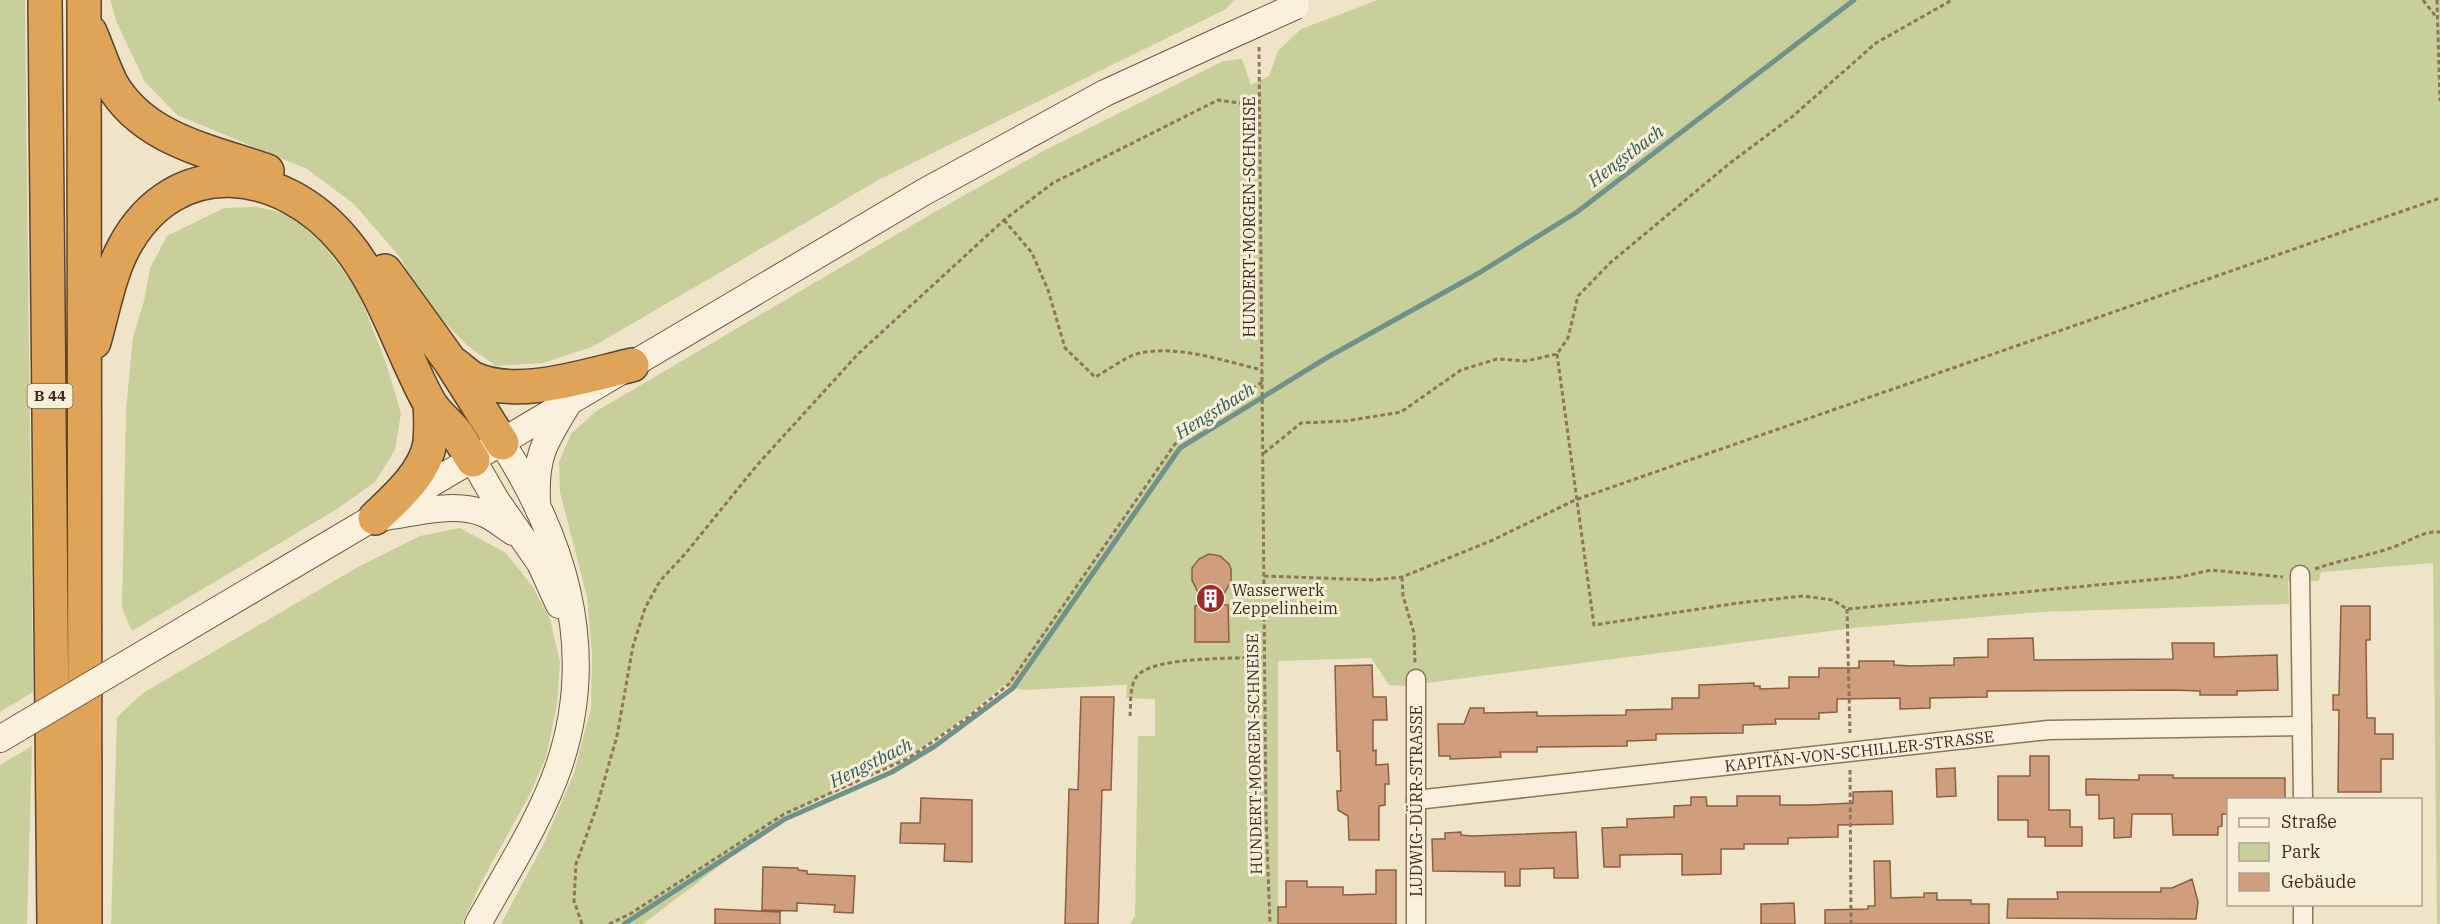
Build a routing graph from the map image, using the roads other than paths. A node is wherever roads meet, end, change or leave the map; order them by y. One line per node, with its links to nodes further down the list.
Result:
1 (45, 0): 22 (highway, B 44)
2 (1305, 3): 5 (main road, bridge)
3 (84, 8): 4 (highway); 6 (highway, B 44)
4 (450, 361): 5 (highway); 9 (highway)
5 (632, 365): 7 (main road)
6 (83, 381): 8 (highway); 23 (highway, B 44)
7 (568, 404): 9 (main road); 11 (main road)
8 (430, 405): 10 (highway); 12 (highway)
9 (502, 443): 10 (main road); 11 (main road)
10 (473, 460): 12 (main road); 13 (main road)
11 (537, 506): 15 (main road)
12 (375, 518): 13 (main road); 18 (main road, bridge)
13 (523, 539): 15 (main road)
14 (2300, 575): 17 (street)
15 (574, 660): 24 (main road)
16 (1416, 678): 20 (street, LUDWIG-DÜRR-STRASSE)
17 (2302, 726): 19 (street); 20 (street, KAPITÄN-VON-SCHILLER-STRASSE)
18 (10, 733)
19 (2302, 798)
20 (1416, 800): 25 (street, LUDWIG-DÜRR-STRASSE)
21 (2303, 906): 26 (street)
22 (54, 924)
23 (85, 924)
24 (478, 924)
25 (1416, 924)
26 (2303, 924)

